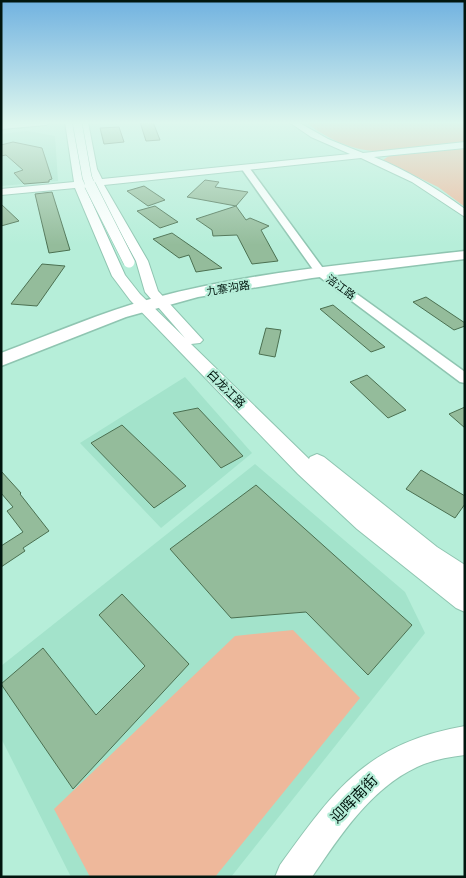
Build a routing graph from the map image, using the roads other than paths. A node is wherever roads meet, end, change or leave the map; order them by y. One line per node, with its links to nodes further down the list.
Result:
1 (76, 163): 8 (street, 白龙江路)
2 (84, 163): 13 (street, bridge)
3 (91, 163): 7 (street, 白龙江路)
4 (291, 163): 6 (street)
5 (378, 163): 10 (street)
6 (246, 168): 7 (street); 14 (street, 涪江路)
7 (98, 182): 8 (street); 15 (street, 白龙江路)
8 (79, 184): 9 (street); 15 (street, 白龙江路)
9 (1, 192)
10 (465, 214)
11 (465, 248): 14 (main road, 九寨沟路)
12 (465, 255): 14 (main road, 九寨沟路)
13 (129, 262): 15 (street)
14 (318, 269): 15 (main road, 九寨沟路); 18 (street, 涪江路)
15 (147, 299): 16 (main road, 九寨沟路); 17 (main road, 九寨沟路); 19 (street, 白龙江路); 20 (street, 白龙江路)
16 (1, 348)
17 (1, 360)
18 (465, 378)
19 (465, 580)
20 (465, 600)
21 (465, 740): 22 (street, 迎晖南街)
22 (292, 877)

